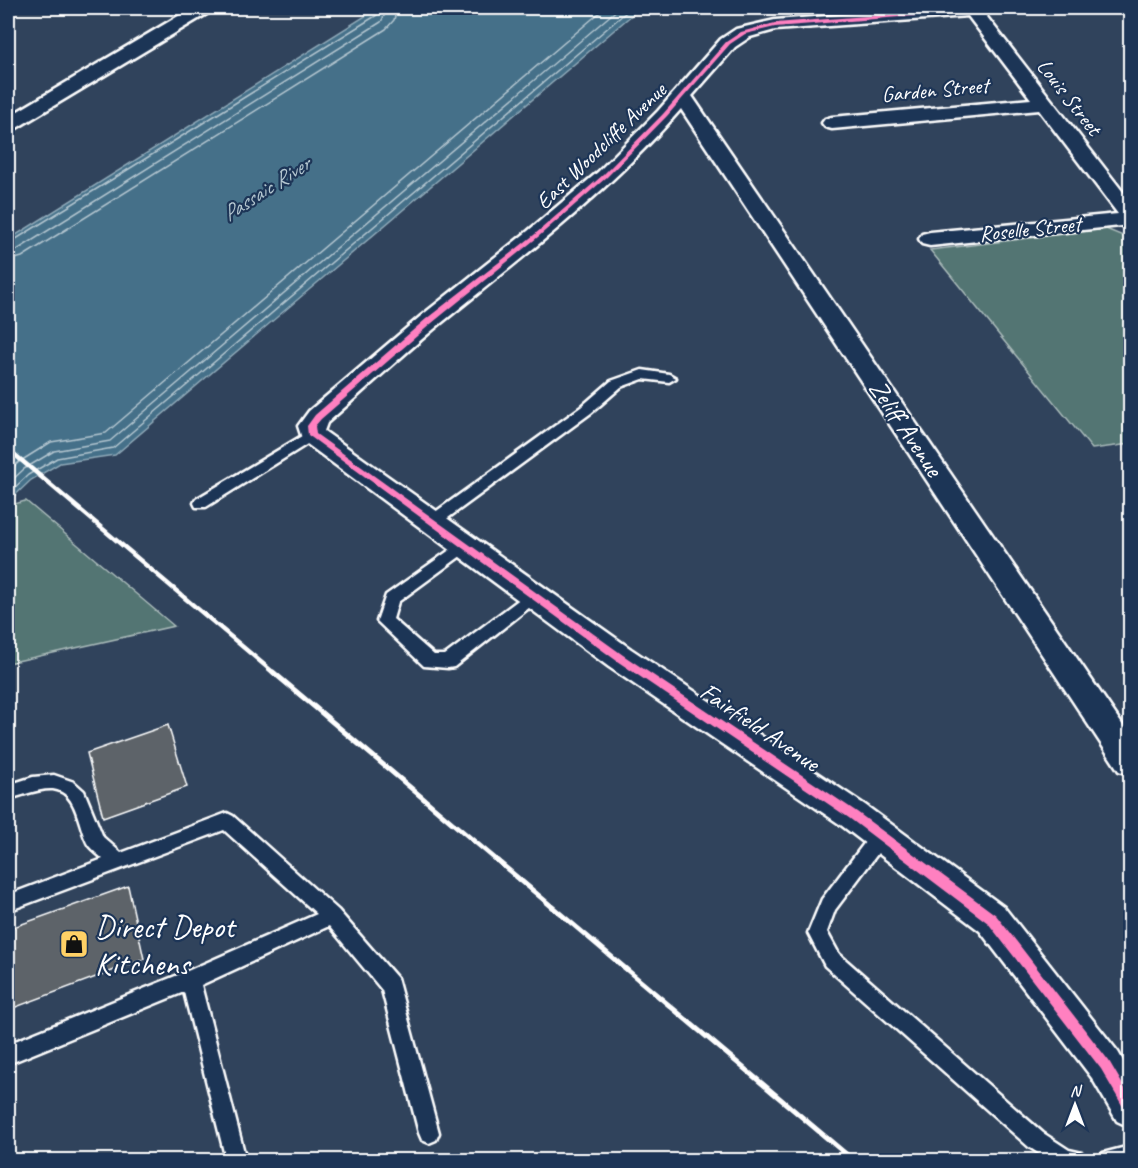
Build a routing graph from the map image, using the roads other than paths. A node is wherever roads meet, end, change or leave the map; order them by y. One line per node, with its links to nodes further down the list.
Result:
1 (204, 8): 6 (street)
2 (972, 9): 3 (street, East Woodcliffe Avenue); 4 (street, Louis Street)
3 (682, 96): 10 (street, East Woodcliffe Avenue); 15 (street, Zeliff Avenue)
4 (1043, 104): 5 (street, Garden Street); 7 (street, Louis Street)
5 (832, 123)
6 (8, 125)
7 (1131, 217): 8 (street, Roselle Street)
8 (930, 239)
9 (669, 378): 12 (lane)
10 (312, 435): 11 (lane); 12 (street, Fairfield Avenue)
11 (201, 503)
12 (432, 522): 13 (street, Fairfield Avenue)
13 (464, 546): 14 (street, Fairfield Avenue); 14 (lane)
14 (534, 596): 17 (street, Fairfield Avenue)
15 (1131, 761)
16 (8, 792): 18 (lane)
17 (881, 835): 23 (street, Fairfield Avenue); 27 (lane)
18 (119, 862): 19 (lane); 20 (lane)
19 (8, 903)
20 (332, 915): 21 (lane); 24 (lane)
21 (190, 980): 22 (lane); 26 (lane)
22 (8, 1054)
23 (1131, 1108)
24 (429, 1133)
25 (1131, 1155): 28 (lane)
26 (236, 1161)
27 (1075, 1161)
28 (1110, 1161)

